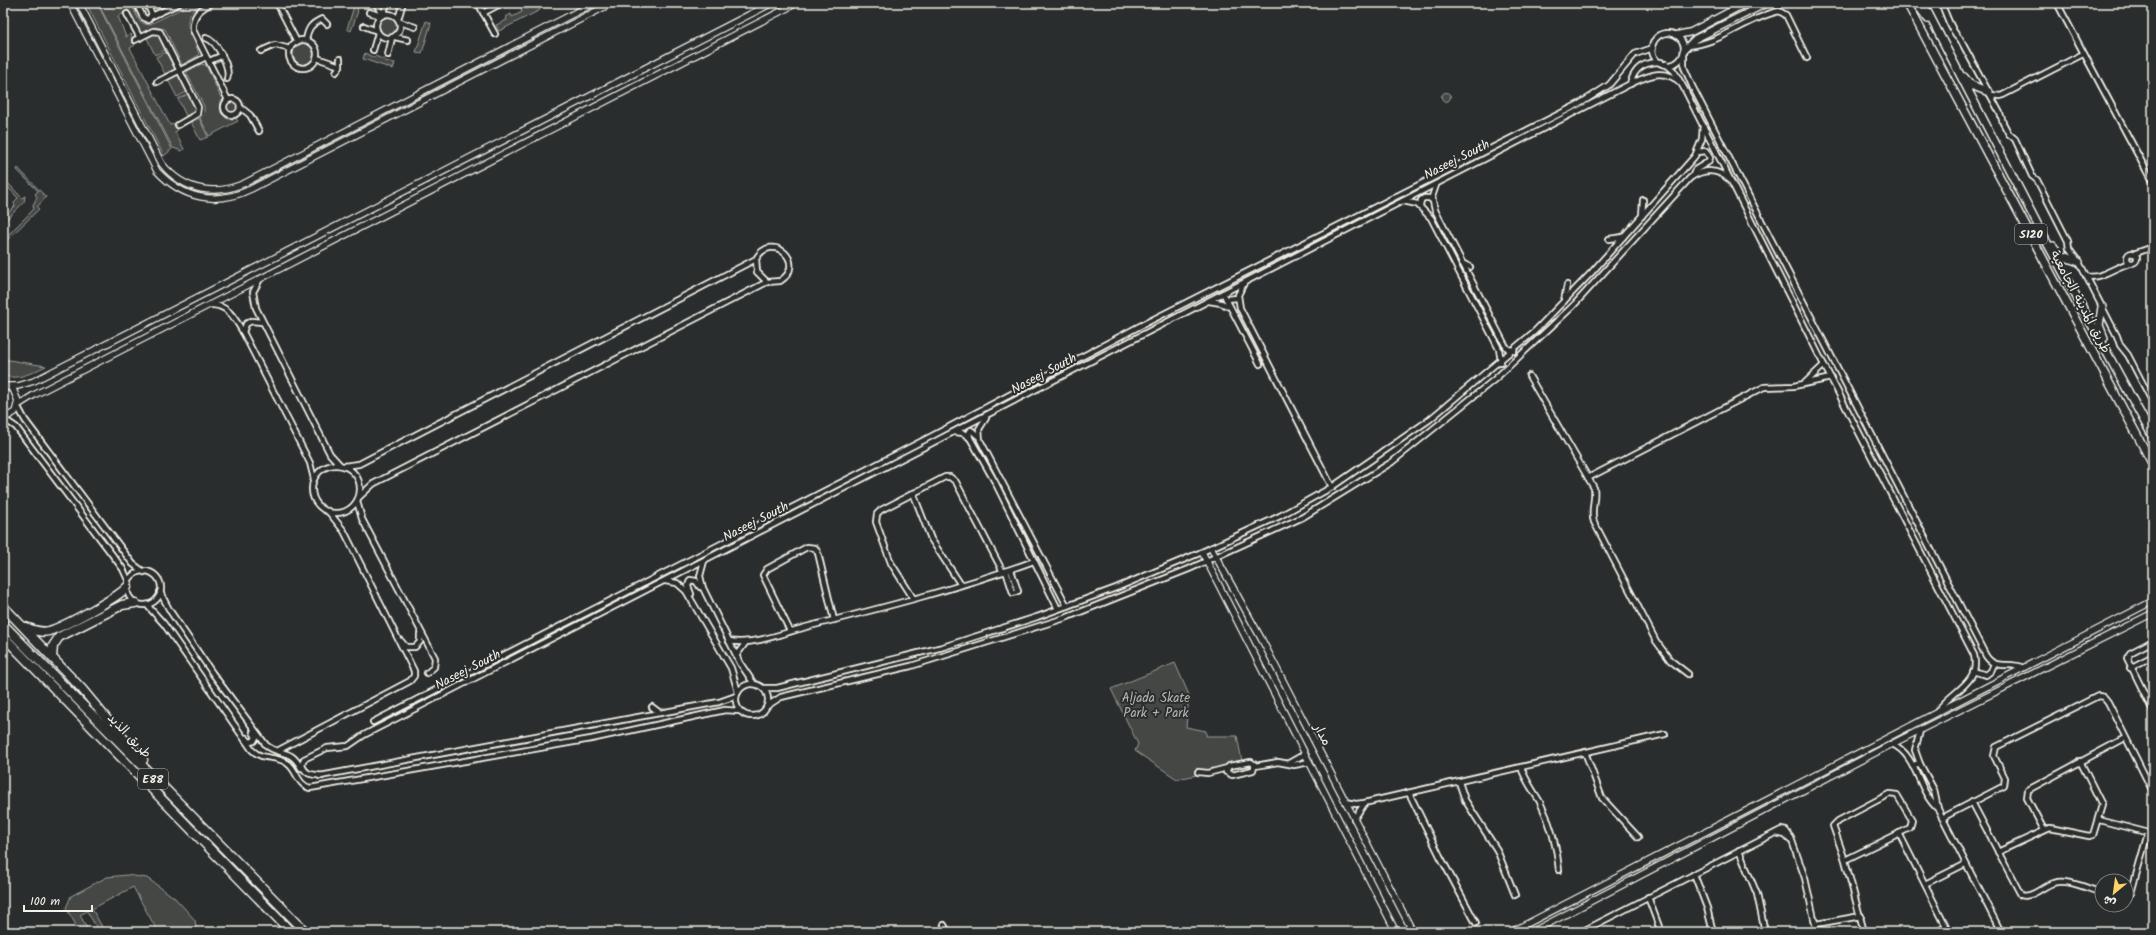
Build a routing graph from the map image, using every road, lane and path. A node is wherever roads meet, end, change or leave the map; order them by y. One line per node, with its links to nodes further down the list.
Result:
1 (70, 3): 67 (street)
2 (79, 3): 63 (street)
3 (136, 3): 28 (street)
4 (146, 3): 28 (street)
5 (180, 3): 28 (street)
6 (212, 3): 52 (street)
7 (277, 3): 41 (street)
8 (376, 3): 27 (street)
9 (387, 3): 27 (street)
10 (478, 3): 25 (street)
11 (502, 3): 25 (street)
12 (594, 3): 63 (street)
13 (612, 3): 67 (street)
14 (772, 3): 127 (street)
15 (797, 3): 101 (street)
16 (1746, 3): 36 (main road)
17 (1767, 3): 45 (main road)
18 (1907, 3): 137 (main road, طريق المدينة الجامعية / S120)
19 (1916, 3): 30 (main road)
20 (1923, 3): 30 (main road, طريق المدينة الجامعية / S120)
21 (1941, 3): 64 (street)
22 (2057, 3): 47 (street)
23 (402, 6): 29 (street)
24 (369, 12): 27 (street)
25 (483, 13): 35 (street)
26 (127, 14): 56 (street)
27 (382, 15): 29 (street); 34 (street)
28 (152, 16)
29 (399, 21): 33 (street); 37 (street)
30 (1933, 23): 57 (main road, طريق المدينة الجامعية / S120)
31 (327, 24): 39 (street)
32 (364, 26): 34 (street)
33 (414, 27)
34 (378, 32): 37 (street); 44 (street)
35 (494, 34)
36 (1677, 36): 42 (street); 45 (street)
37 (394, 37): 40 (street); 48 (street)
38 (206, 38): 49 (street)
39 (306, 40): 41 (street); 50 (street)
40 (408, 40)
41 (297, 42): 43 (street)
42 (1652, 48): 54 (street); 196 (street)
43 (290, 49): 46 (street); 50 (street)
44 (373, 50)
45 (1685, 50): 51 (street); 54 (street); 83 (street)
46 (261, 51)
47 (2083, 54): 65 (street); 76 (street)
48 (388, 55)
49 (221, 56): 52 (street); 59 (street)
50 (317, 58): 55 (street)
51 (1808, 58)
52 (207, 59): 56 (street); 66 (street)
53 (340, 59): 55 (street)
54 (1663, 63): 61 (street); 62 (street)
55 (340, 66): 58 (street)
56 (180, 70): 60 (street); 70 (street)
57 (1958, 71): 64 (main road); 87 (main road, طريق المدينة الجامعية / S120)
58 (336, 72)
59 (226, 79)
60 (157, 82)
61 (1681, 83): 62 (street, Naseej South); 71 (street)
62 (1630, 84): 77 (street, Naseej South)
63 (420, 93): 67 (street)
64 (1990, 94): 65 (street); 68 (street)
65 (2003, 94): 68 (street)
66 (228, 100): 69 (street); 69 (street)
67 (421, 102)
68 (1996, 106): 94 (street)
69 (240, 107): 72 (street)
70 (178, 125)
71 (1703, 125): 73 (street); 75 (street)
72 (259, 130)
73 (1698, 152): 74 (street); 82 (street)
74 (1693, 175): 75 (street); 147 (street)
75 (1730, 180): 84 (street)
76 (2153, 182)
77 (1436, 184): 78 (street); 80 (street, Naseej South)
78 (1432, 200): 81 (street); 95 (street)
79 (1643, 200): 82 (street)
80 (1401, 201): 81 (street); 103 (street, Naseej South)
81 (1420, 206): 120 (street)
82 (1642, 216): 85 (street)
83 (1758, 216): 84 (street); 180 (street)
84 (1750, 220): 124 (street)
85 (1623, 237): 86 (street); 111 (street)
86 (1609, 239)
87 (2045, 240): 94 (main road); 119 (main road, طريق المدينة الجامعية / S120)
88 (2153, 247): 89 (street)
89 (2145, 251): 90 (street); 93 (street)
90 (2133, 254): 91 (street); 93 (street)
91 (2127, 258): 96 (street); 97 (street)
92 (756, 259): 102 (street); 102 (street); 138 (street)
93 (2136, 260): 96 (street)
94 (2079, 262): 100 (street)
95 (1462, 263): 98 (street); 113 (street)
96 (2130, 263): 97 (street)
97 (2117, 266): 99 (street)
98 (1470, 267)
99 (2099, 275): 100 (street); 105 (street)
100 (2086, 276): 105 (street)
101 (260, 278): 112 (street); 116 (street)
102 (767, 282): 143 (street)
103 (1245, 282): 106 (street, Naseej South); 107 (street)
104 (1567, 285): 111 (street)
105 (2092, 287): 115 (street)
106 (1223, 293): 108 (street); 110 (street, Naseej South)
107 (1238, 298): 108 (street); 141 (street)
108 (1226, 299): 114 (street)
109 (1486, 299): 113 (street)
110 (1208, 301): 114 (street); 131 (street, Naseej South)
111 (1563, 302): 121 (street)
112 (208, 305): 117 (street); 130 (street)
113 (1484, 305): 118 (street)
114 (1230, 307): 123 (street)
115 (2102, 307): 119 (main road); 129 (street)
116 (262, 322): 117 (street); 138 (street)
117 (243, 332): 140 (street)
118 (1506, 348): 120 (street); 121 (street)
119 (2105, 348): 134 (main road, طريق المدينة الجامعية / S120)
120 (1500, 351): 122 (street)
121 (1514, 351): 122 (street)
122 (1501, 362): 141 (street)
123 (1260, 364)
124 (1824, 365): 126 (street); 128 (street)
125 (1529, 376): 139 (street)
126 (1831, 378): 128 (street); 183 (street)
127 (5, 385): 130 (street)
128 (1802, 385): 139 (street)
129 (2153, 403)
130 (18, 406): 132 (street); 152 (street)
131 (988, 416): 133 (street, Naseej South); 136 (street)
132 (3, 419): 154 (street)
133 (955, 432): 135 (street); 148 (street, Naseej South)
134 (2153, 437)
135 (970, 438): 136 (street); 149 (street)
136 (979, 438): 164 (street)
137 (2153, 465)
138 (342, 466): 140 (street); 143 (street)
139 (1588, 478): 185 (street)
140 (314, 479): 144 (street)
141 (1332, 487): 145 (street)
142 (913, 493): 151 (street); 155 (street); 158 (street)
143 (358, 499): 144 (street); 168 (street)
144 (328, 511): 172 (street)
145 (1211, 548): 146 (street); 147 (street, مدار)
146 (1202, 552): 150 (street, مدار); 164 (street)
147 (1215, 557): 150 (street); 223 (street, مدار)
148 (704, 560): 153 (street, Naseej South); 157 (street)
149 (1034, 561): 151 (street); 165 (street)
150 (1207, 561): 189 (street); 204 (street, مدار)
151 (1007, 571): 155 (street)
152 (144, 572): 154 (street); 156 (street)
153 (663, 581): 163 (street); 215 (street, Naseej South)
154 (128, 584): 160 (street); 170 (highway)
155 (961, 585): 158 (street)
156 (160, 592): 161 (street); 195 (street)
157 (706, 594): 163 (street); 174 (street)
158 (913, 598): 167 (street)
159 (2153, 601): 181 (street)
160 (135, 603): 161 (street); 179 (highway)
161 (147, 605): 197 (street)
162 (3, 606): 170 (highway)
163 (695, 606): 188 (street)
164 (1067, 606): 165 (street)
165 (1058, 609): 187 (street)
166 (2153, 613): 198 (street)
167 (834, 620): 171 (street); 171 (street)
168 (416, 623): 172 (street); 184 (street)
169 (3, 624): 217 (highway, طريق الذيد / E88)
170 (22, 626): 179 (highway)
171 (790, 631): 176 (street)
172 (394, 632): 202 (street)
173 (3, 636): 250 (highway, طريق الذيد / E88)
174 (729, 641): 176 (street); 177 (street)
175 (2153, 641): 182 (street)
176 (746, 642): 177 (street)
177 (736, 656): 186 (street)
178 (2153, 656): 182 (street)
179 (52, 657): 217 (highway)
180 (1994, 664): 181 (street); 183 (street)
181 (2023, 668): 193 (street)
182 (2130, 668): 192 (street)
183 (1973, 671): 193 (street)
184 (427, 673)
185 (1688, 674)
186 (754, 684): 187 (street); 188 (street)
187 (763, 688): 189 (street)
188 (737, 694): 191 (street); 194 (street)
189 (767, 706): 191 (street)
190 (652, 707): 194 (street)
191 (740, 711): 218 (street)
192 (2153, 711)
193 (1937, 712): 255 (street)
194 (660, 714): 214 (street)
195 (249, 721): 197 (street); 202 (street)
196 (373, 722)
197 (237, 729): 218 (street)
198 (1920, 731): 201 (street); 208 (street)
199 (1665, 734): 203 (street)
200 (2125, 738): 205 (street); 221 (street); 224 (street)
201 (1892, 744): 211 (street); 256 (street)
202 (276, 751): 215 (street)
203 (1585, 752): 210 (street); 233 (street)
204 (1306, 754): 206 (street, مدار); 207 (street)
205 (2080, 761): 229 (street); 230 (street)
206 (1310, 762): 207 (street); 253 (street, مدار)
207 (1289, 763): 209 (street)
208 (1920, 764): 211 (street); 219 (street)
209 (1255, 766): 212 (street); 212 (street)
210 (1521, 767): 216 (street); 238 (street)
211 (1913, 767): 220 (street)
212 (1227, 768): 213 (street)
213 (1198, 772)
214 (333, 774): 215 (street); 218 (street)
215 (322, 776)
216 (1459, 782): 222 (street); 243 (street)
217 (159, 785): 251 (highway, طريق الذيد / E88)
218 (334, 785)
219 (1931, 785): 220 (street); 226 (street)
220 (1923, 788): 226 (street)
221 (2153, 792)
222 (1409, 793): 225 (street); 246 (street)
223 (1344, 801): 225 (street); 228 (street, مدار)
224 (1972, 802): 227 (street); 235 (street)
225 (1364, 804): 228 (street)
226 (1938, 809): 227 (street)
227 (1942, 818): 237 (street)
228 (1354, 819): 254 (street, مدار)
229 (2099, 820): 230 (street); 232 (street)
230 (2044, 830): 235 (street)
231 (1901, 832): 236 (street); 236 (street); 240 (street)
232 (2150, 833): 241 (street)
233 (1638, 837)
234 (1739, 851): 239 (street); 247 (street); 260 (street)
235 (1998, 852): 242 (street)
236 (1845, 860): 245 (street)
237 (1965, 864): 240 (street); 265 (street)
238 (1559, 870)
239 (1694, 874): 244 (street); 259 (street)
240 (1925, 884): 249 (street)
241 (2134, 884)
242 (2094, 891)
243 (1515, 895)
244 (1648, 897): 257 (street); 258 (street)
245 (1861, 916): 247 (street); 262 (street)
246 (1476, 923)
247 (1816, 924): 261 (street)
248 (944, 925): 252 (street)
249 (1946, 927): 263 (street); 264 (street)
250 (291, 932)
251 (306, 932)
252 (948, 932)
253 (1396, 932)
254 (1413, 932)
255 (1511, 932)
256 (1532, 932)
257 (1581, 932)
258 (1661, 932)
259 (1713, 932)
260 (1766, 932)
261 (1817, 932)
262 (1864, 932)
263 (1936, 932)
264 (1949, 932)
265 (2001, 932)

